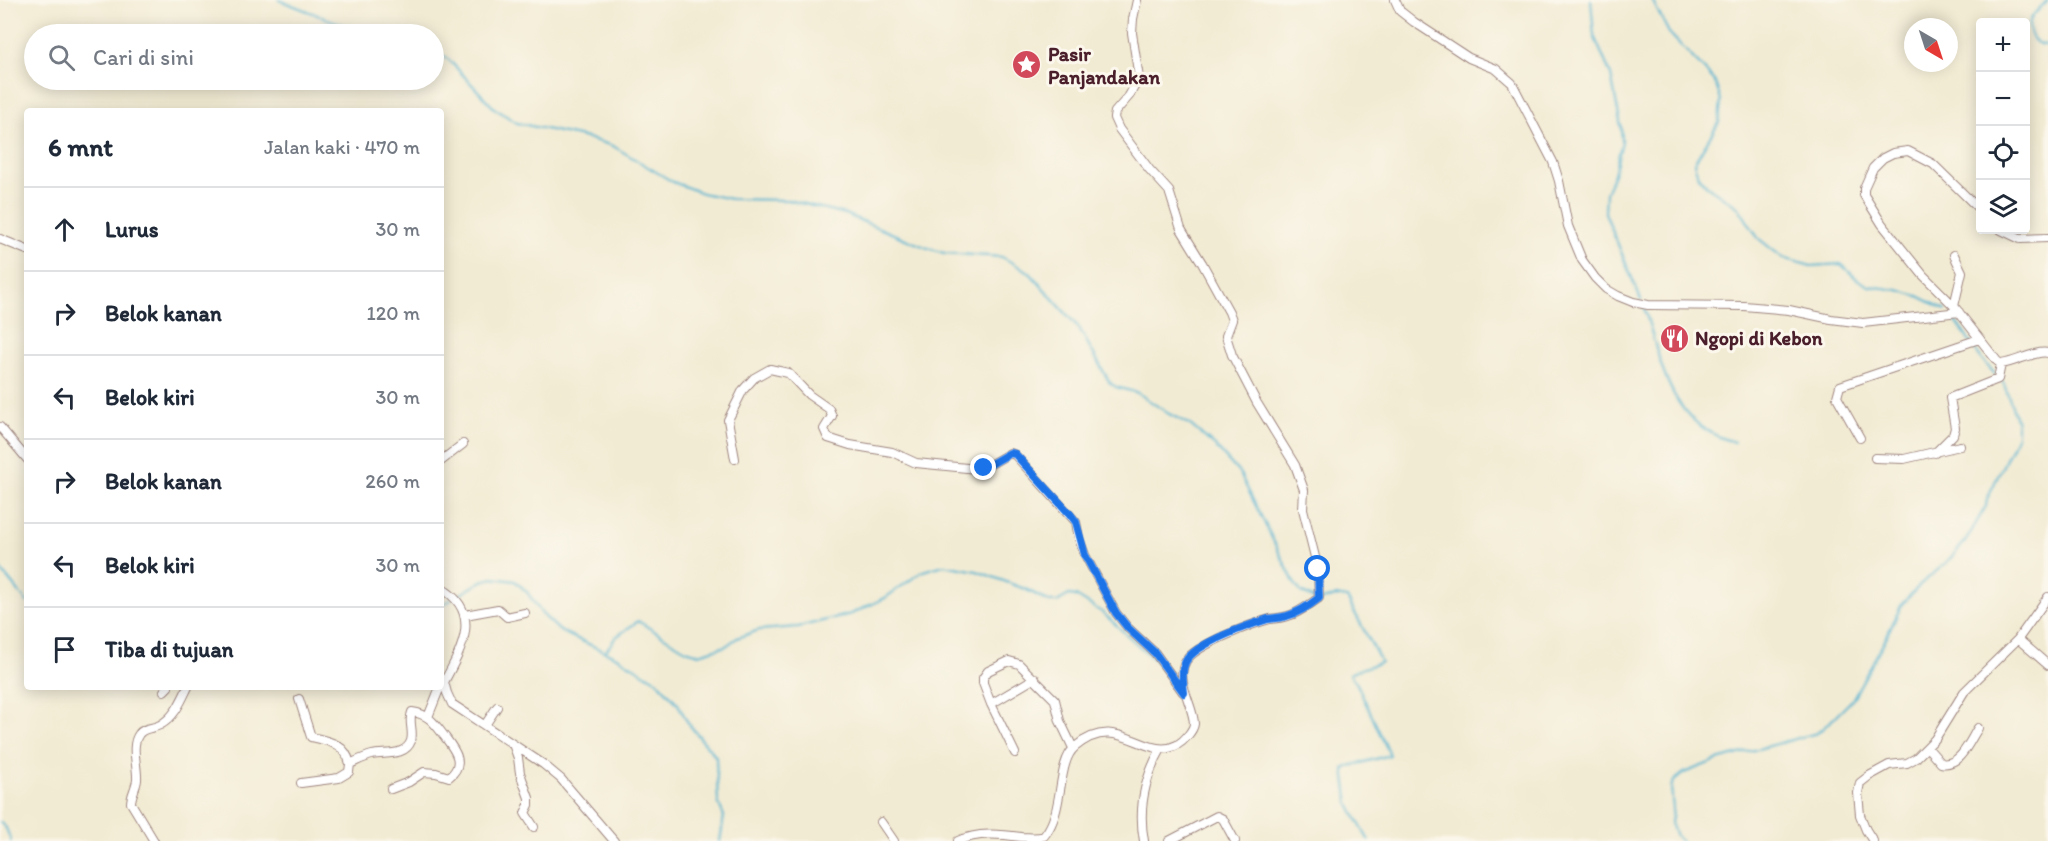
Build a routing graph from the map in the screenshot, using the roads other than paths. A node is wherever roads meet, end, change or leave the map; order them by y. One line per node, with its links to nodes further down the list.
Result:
1 (1137, 0): 33 (street)
2 (1395, 0): 9 (street)
3 (1976, 206): 9 (street)
4 (2009, 234): 5 (street)
5 (2048, 238)
6 (0, 239): 7 (street)
7 (24, 249)
8 (1954, 255): 9 (street)
9 (1956, 309): 10 (street)
10 (1979, 339): 12 (street); 14 (street)
11 (2048, 353): 12 (street)
12 (2001, 364): 17 (street)
13 (0, 427): 18 (street)
14 (1860, 438)
15 (463, 444): 20 (street)
16 (1960, 446): 17 (street)
17 (1935, 453): 19 (street)
18 (24, 455)
19 (1875, 458)
20 (444, 459)
21 (735, 459): 33 (street)
22 (444, 590): 25 (street)
23 (2048, 597): 26 (street)
24 (525, 614): 25 (street)
25 (465, 615): 29 (street)
26 (2018, 639): 27 (street); 41 (street)
27 (2048, 664)
28 (1035, 678): 35 (street); 35 (street); 42 (street)
29 (444, 681)
30 (444, 688): 38 (street)
31 (187, 690): 50 (street)
32 (440, 690): 37 (street)
33 (1184, 693): 43 (street)
34 (298, 699): 45 (street)
35 (991, 704): 44 (street)
36 (497, 707): 38 (street)
37 (428, 717): 45 (street); 47 (street)
38 (485, 725): 40 (street)
39 (1978, 728): 41 (street)
40 (513, 744): 49 (street); 51 (street)
41 (1928, 747): 57 (street)
42 (1074, 748): 43 (street); 53 (street)
43 (1161, 749): 54 (street)
44 (1015, 753)
45 (350, 764): 46 (street)
46 (301, 783)
47 (391, 789)
48 (881, 822): 52 (street)
49 (534, 827)
50 (154, 841)
51 (614, 841)
52 (894, 841)
53 (958, 841)
54 (1144, 841)
55 (1169, 841): 56 (street)
56 (1235, 841)
57 (1873, 841)

